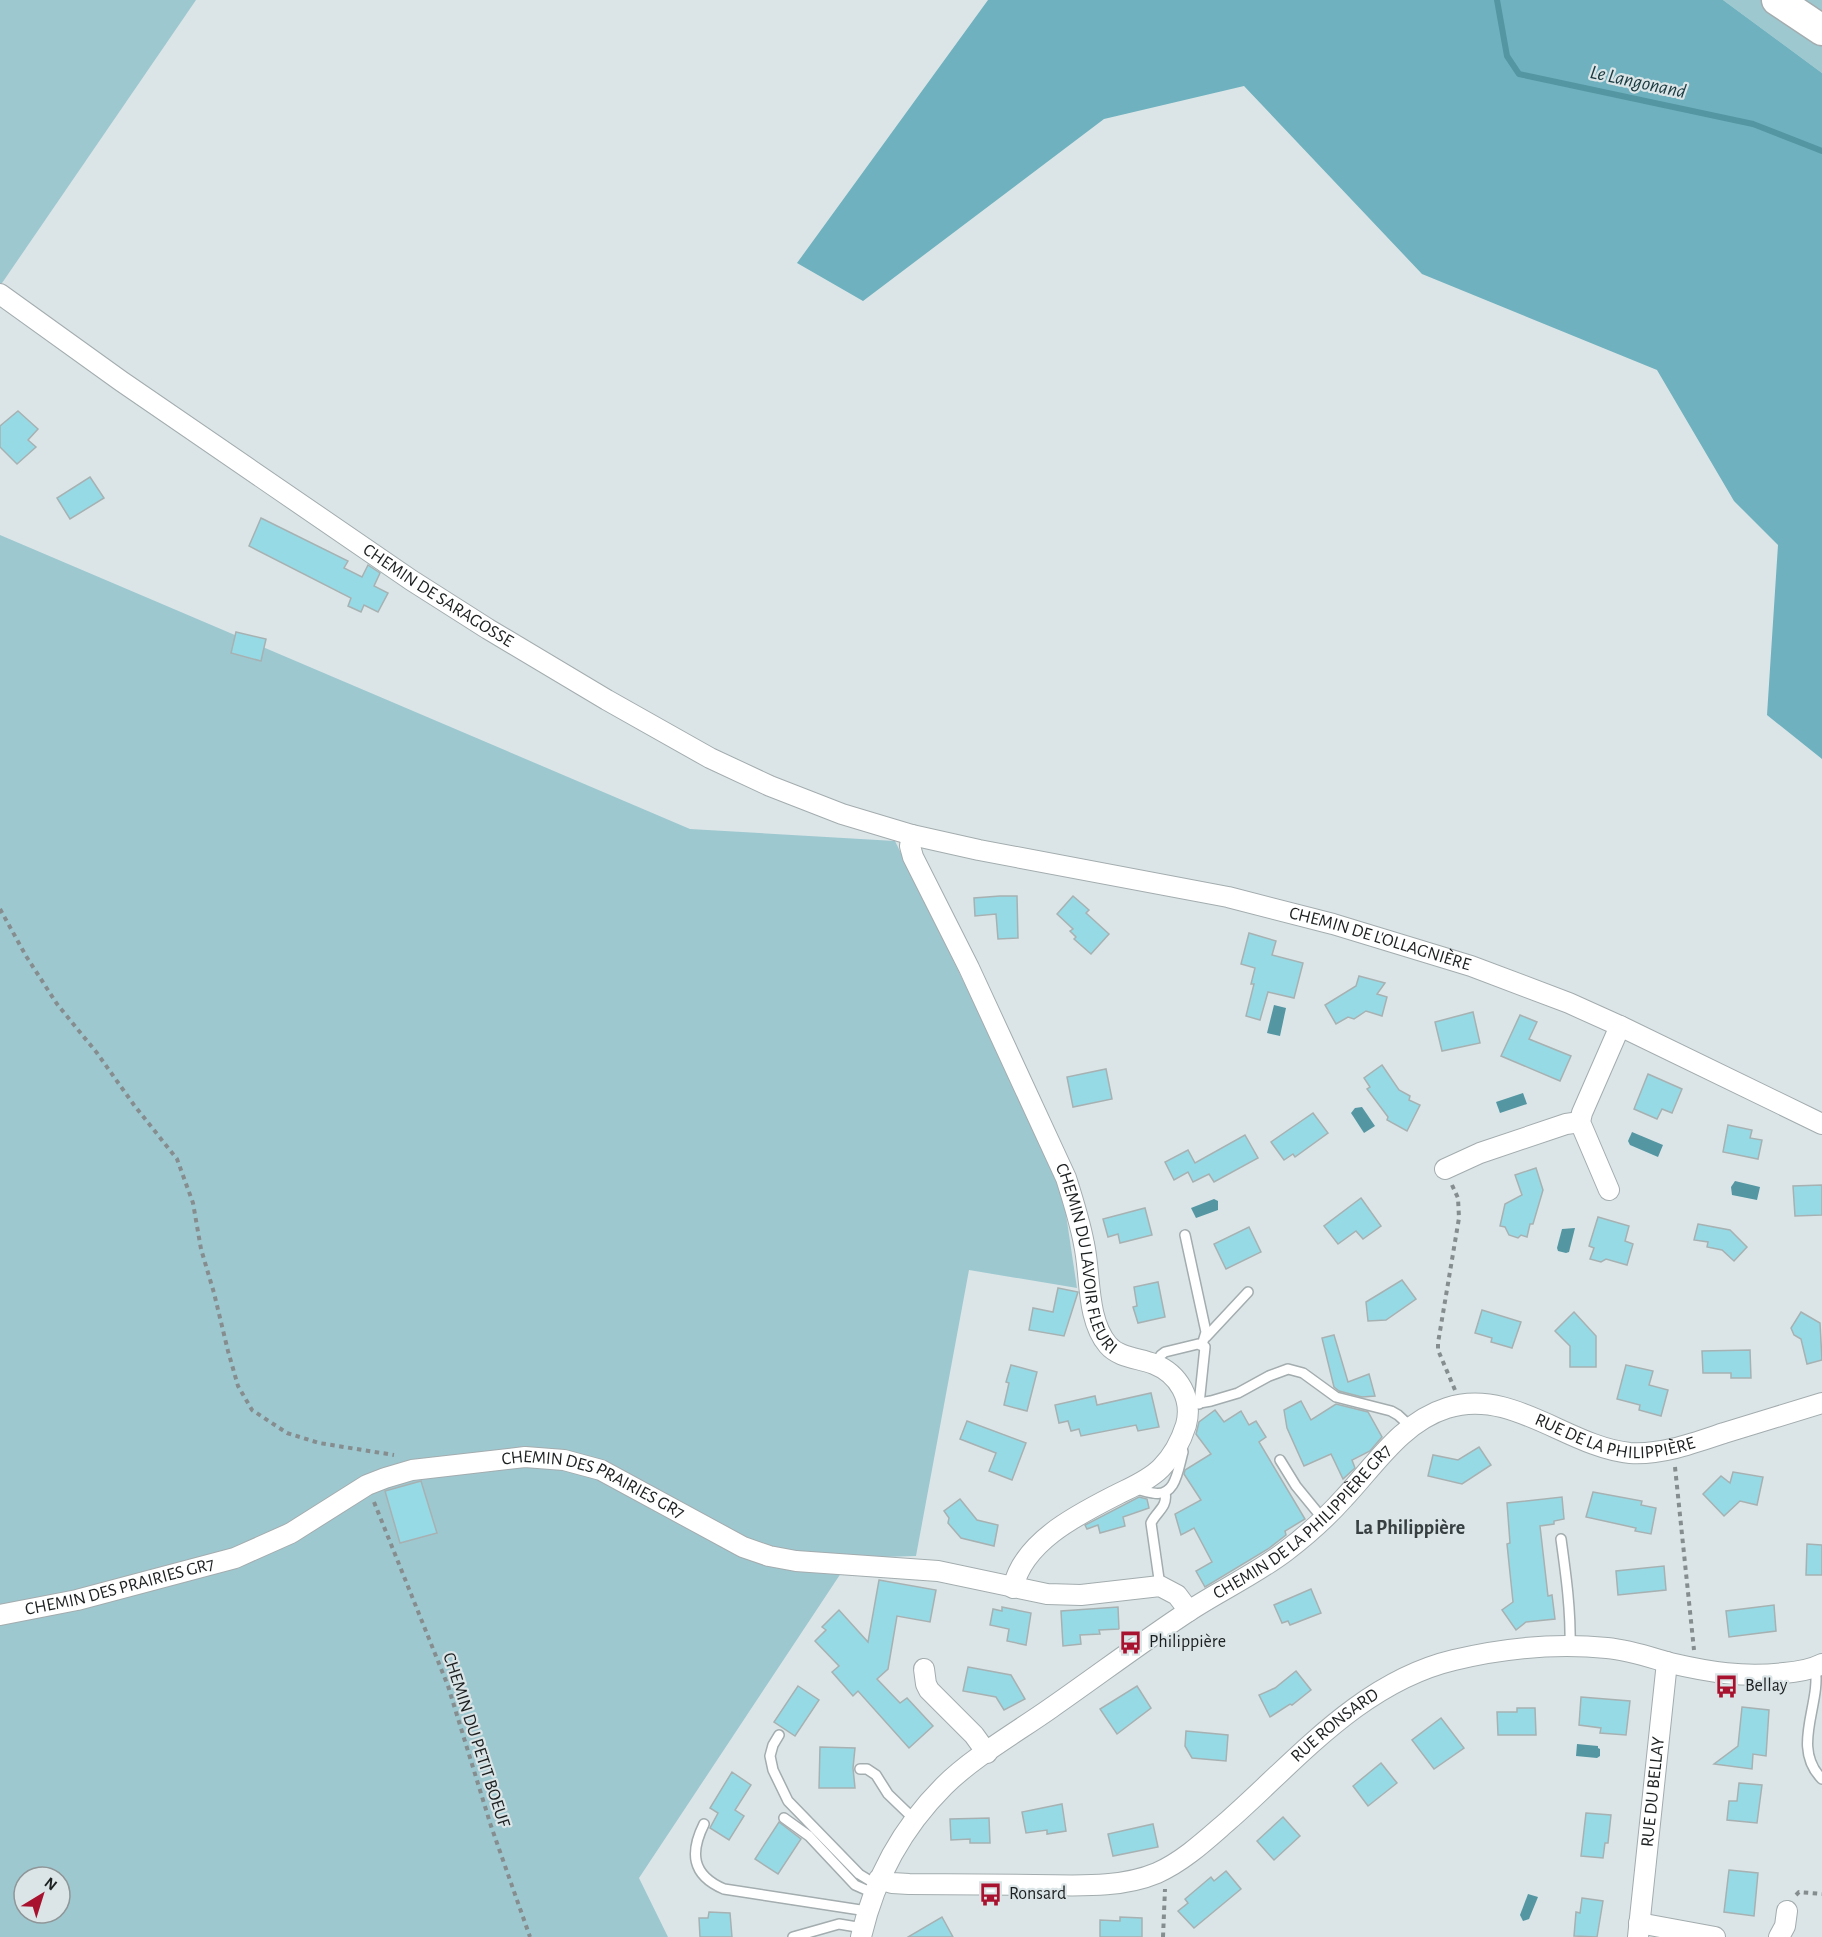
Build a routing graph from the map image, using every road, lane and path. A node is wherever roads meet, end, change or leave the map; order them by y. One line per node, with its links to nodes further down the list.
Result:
1 (1777, 0): 2 (main road)
2 (1822, 30)
3 (0, 294): 4 (street, CHEMIN DE SARAGOSSE)
4 (912, 835): 6 (street, CHEMIN DE L'OLLAGNIÈRE); 14 (street, CHEMIN DU LAVOIR FLEURI)
5 (0, 909): 22 (path)
6 (1620, 1026): 7 (street); 8 (street, CHEMIN DE L'OLLAGNIÈRE)
7 (1580, 1122): 9 (street); 10 (street)
8 (1822, 1124)
9 (1445, 1169): 17 (path)
10 (1608, 1190)
11 (1185, 1235): 13 (lane)
12 (1248, 1292): 13 (lane)
13 (1204, 1341): 14 (lane); 16 (lane)
14 (1155, 1364): 16 (street, CHEMIN DU LAVOIR FLEURI)
15 (1822, 1403): 20 (street, RUE DE LA PHILIPPIÈRE)
16 (1193, 1404): 18 (lane); 19 (street)
17 (1457, 1405): 18 (street, RUE DE LA PHILIPPIÈRE); 20 (street, RUE DE LA PHILIPPIÈRE)
18 (1410, 1426): 26 (street, CHEMIN DE LA PHILIPPIÈRE GR7)
19 (1178, 1445): 24 (street); 25 (lane)
20 (1671, 1449): 35 (path)
21 (1280, 1460): 26 (lane)
22 (412, 1470): 23 (street, CHEMIN DES PRAIRIES GR7); 29 (street, CHEMIN DES PRAIRIES GR7)
23 (367, 1485): 31 (street, CHEMIN DES PRAIRIES GR7); 48 (path, CHEMIN DU PETIT BOEUF)
24 (1134, 1486): 25 (lane); 29 (street)
25 (1165, 1493): 28 (lane)
26 (1323, 1519): 30 (street, CHEMIN DE LA PHILIPPIÈRE GR7)
27 (1561, 1539): 32 (lane)
28 (1160, 1586): 29 (street, CHEMIN DES PRAIRIES GR7); 30 (street)
29 (1013, 1588)
30 (1189, 1611): 38 (street, CHEMIN DE LA PHILIPPIÈRE GR7)
31 (0, 1615)
32 (1570, 1647): 33 (street, RUE RONSARD); 44 (street, RUE RONSARD)
33 (1667, 1662): 35 (street, RUE RONSARD); 47 (street, RUE DU BELLAY)
34 (1819, 1666): 35 (street, RUE RONSARD); 40 (lane)
35 (1693, 1668)
36 (924, 1669): 38 (street)
37 (779, 1735): 45 (lane)
38 (987, 1753): 42 (street, CHEMIN DE LA PHILIPPIÈRE GR7)
39 (860, 1769): 42 (lane)
40 (1822, 1779)
41 (783, 1818): 45 (lane)
42 (915, 1820): 45 (street, CHEMIN DE LA PHILIPPIÈRE GR7)
43 (704, 1824): 45 (lane)
44 (1159, 1871): 45 (street, RUE RONSARD); 50 (path)
45 (870, 1905): 49 (lane)
46 (1787, 1911): 52 (street)
47 (1638, 1930): 51 (street, RUE DU BELLAY)
48 (530, 1937)
49 (794, 1937)
50 (1163, 1937)
51 (1715, 1937)
52 (1779, 1937)

